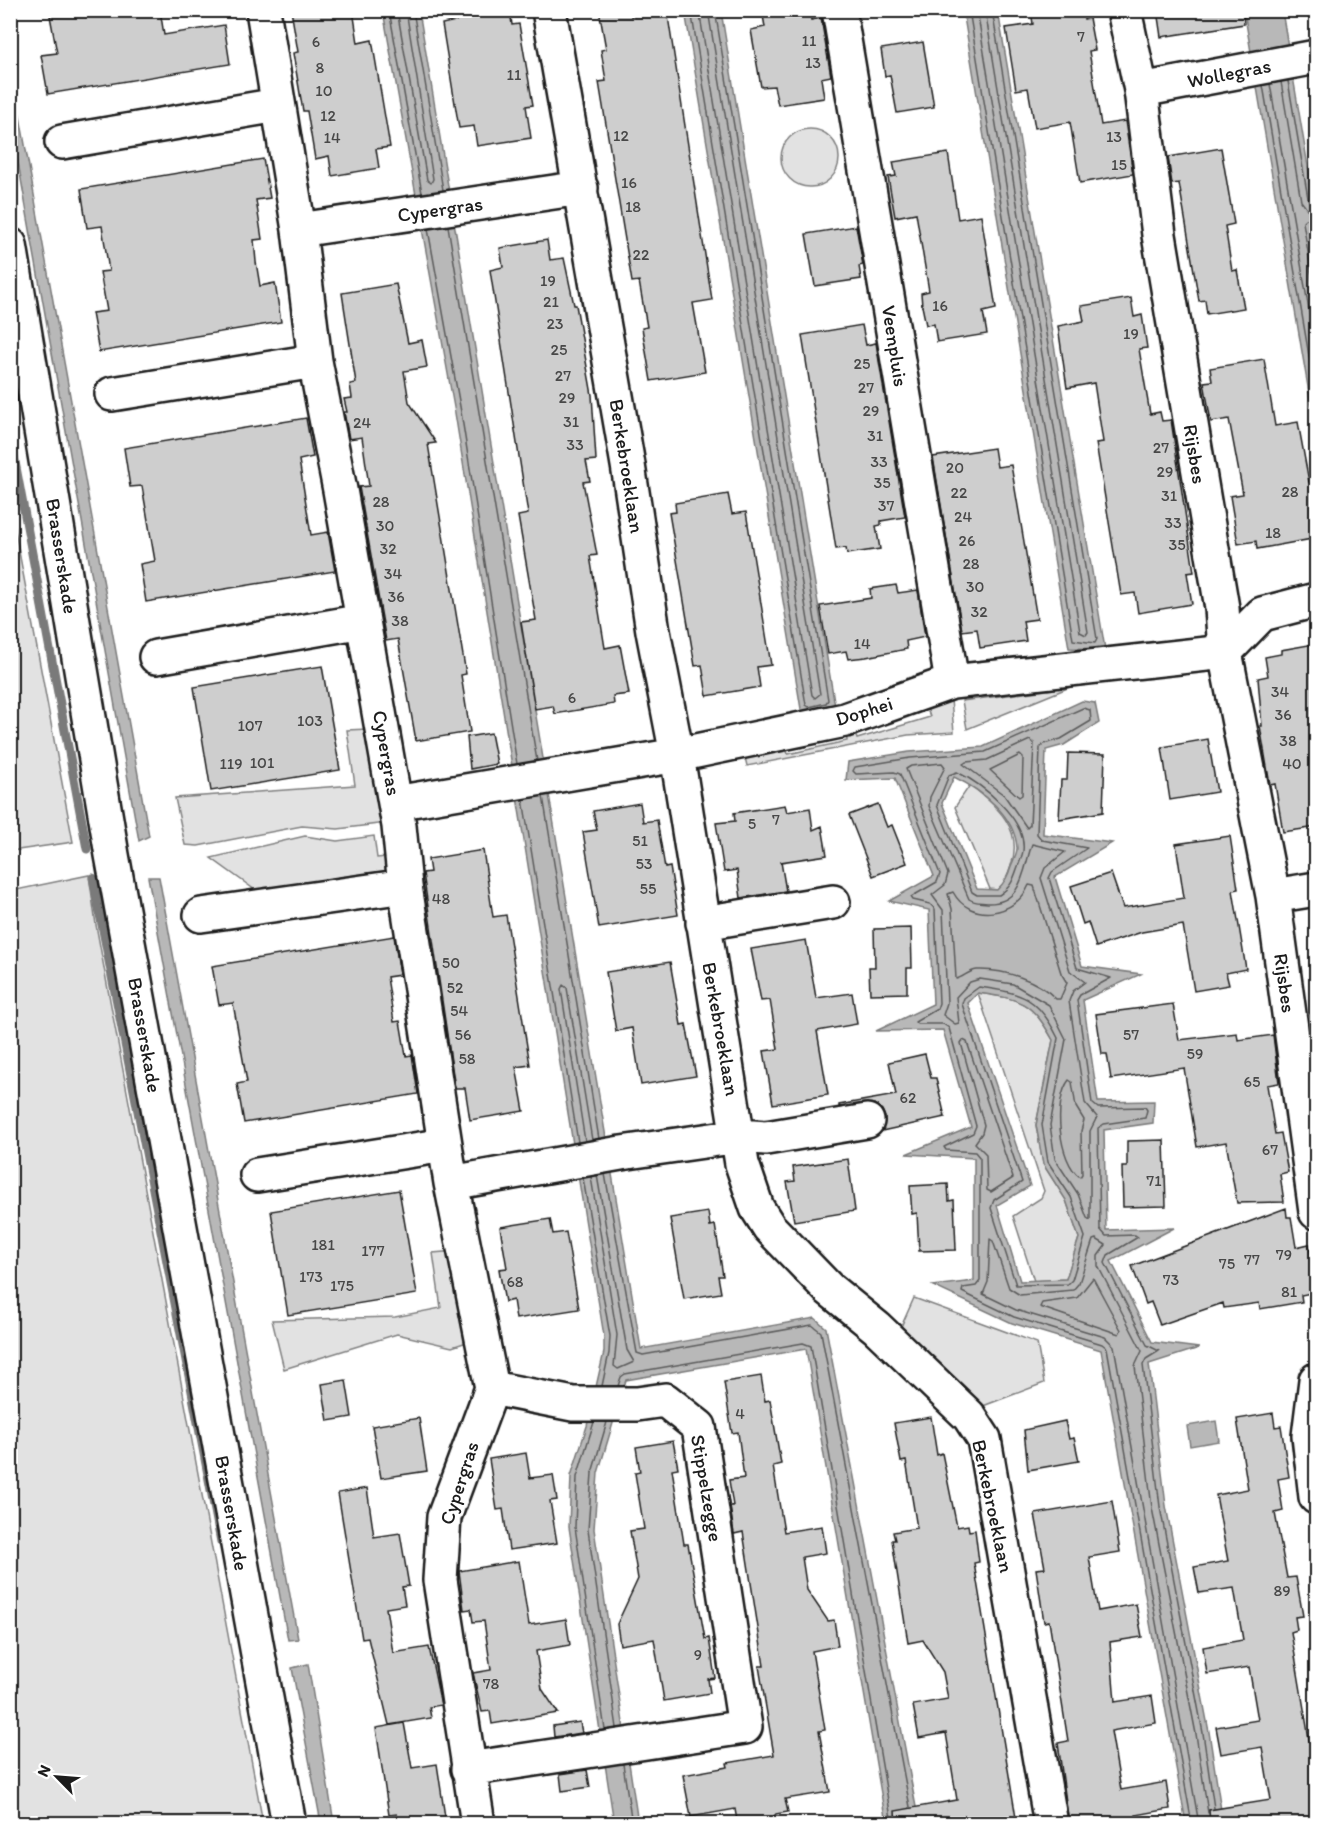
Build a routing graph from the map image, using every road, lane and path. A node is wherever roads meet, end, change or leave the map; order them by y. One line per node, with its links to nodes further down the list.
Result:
1 (263, 10): 7 (street, Cypergras)
2 (549, 10): 9 (street, Berkebroeklaan)
3 (838, 10): 18 (street, Veenpluis)
4 (1124, 10): 6 (street, Rijsbes)
5 (1310, 58): 6 (street, Wollegras)
6 (1141, 90): 16 (street, Rijsbes)
7 (278, 105): 8 (street); 10 (street, Cypergras)
8 (62, 142)
9 (581, 188): 10 (street, Cypergras); 19 (street, Berkebroeklaan)
10 (299, 230): 12 (street, Cypergras)
11 (10, 245): 37 (street, Brasserskade)
12 (315, 361): 13 (street); 15 (street, Cypergras)
13 (112, 394)
14 (1314, 600): 16 (street)
15 (363, 621): 17 (street); 20 (street, Cypergras)
16 (1225, 652): 18 (street, Dophei); 23 (street, Rijsbes)
17 (156, 657)
18 (952, 682): 19 (street, Dophei)
19 (677, 755): 20 (street, Dophei); 26 (street, Berkebroeklaan)
20 (395, 803): 21 (street, Cypergras)
21 (405, 886): 25 (street); 29 (street, Cypergras)
22 (1317, 888): 23 (street)
23 (1273, 896): 32 (street, Rijsbes)
24 (833, 902): 26 (street)
25 (201, 915)
26 (703, 923): 28 (street, Berkebroeklaan)
27 (867, 1121): 28 (street)
28 (739, 1136): 31 (street); 39 (street, Berkebroeklaan)
29 (445, 1145): 30 (street); 31 (street, Cypergras)
30 (257, 1175)
31 (451, 1183): 34 (street, Cypergras)
32 (1317, 1212)
33 (1317, 1380): 35 (street)
34 (492, 1388): 36 (street, Cypergras); 36 (street, Stippelzegge)
35 (1317, 1497)
36 (468, 1769): 38 (street, Cypergras)
37 (289, 1824)
38 (478, 1824)
39 (1051, 1824)

